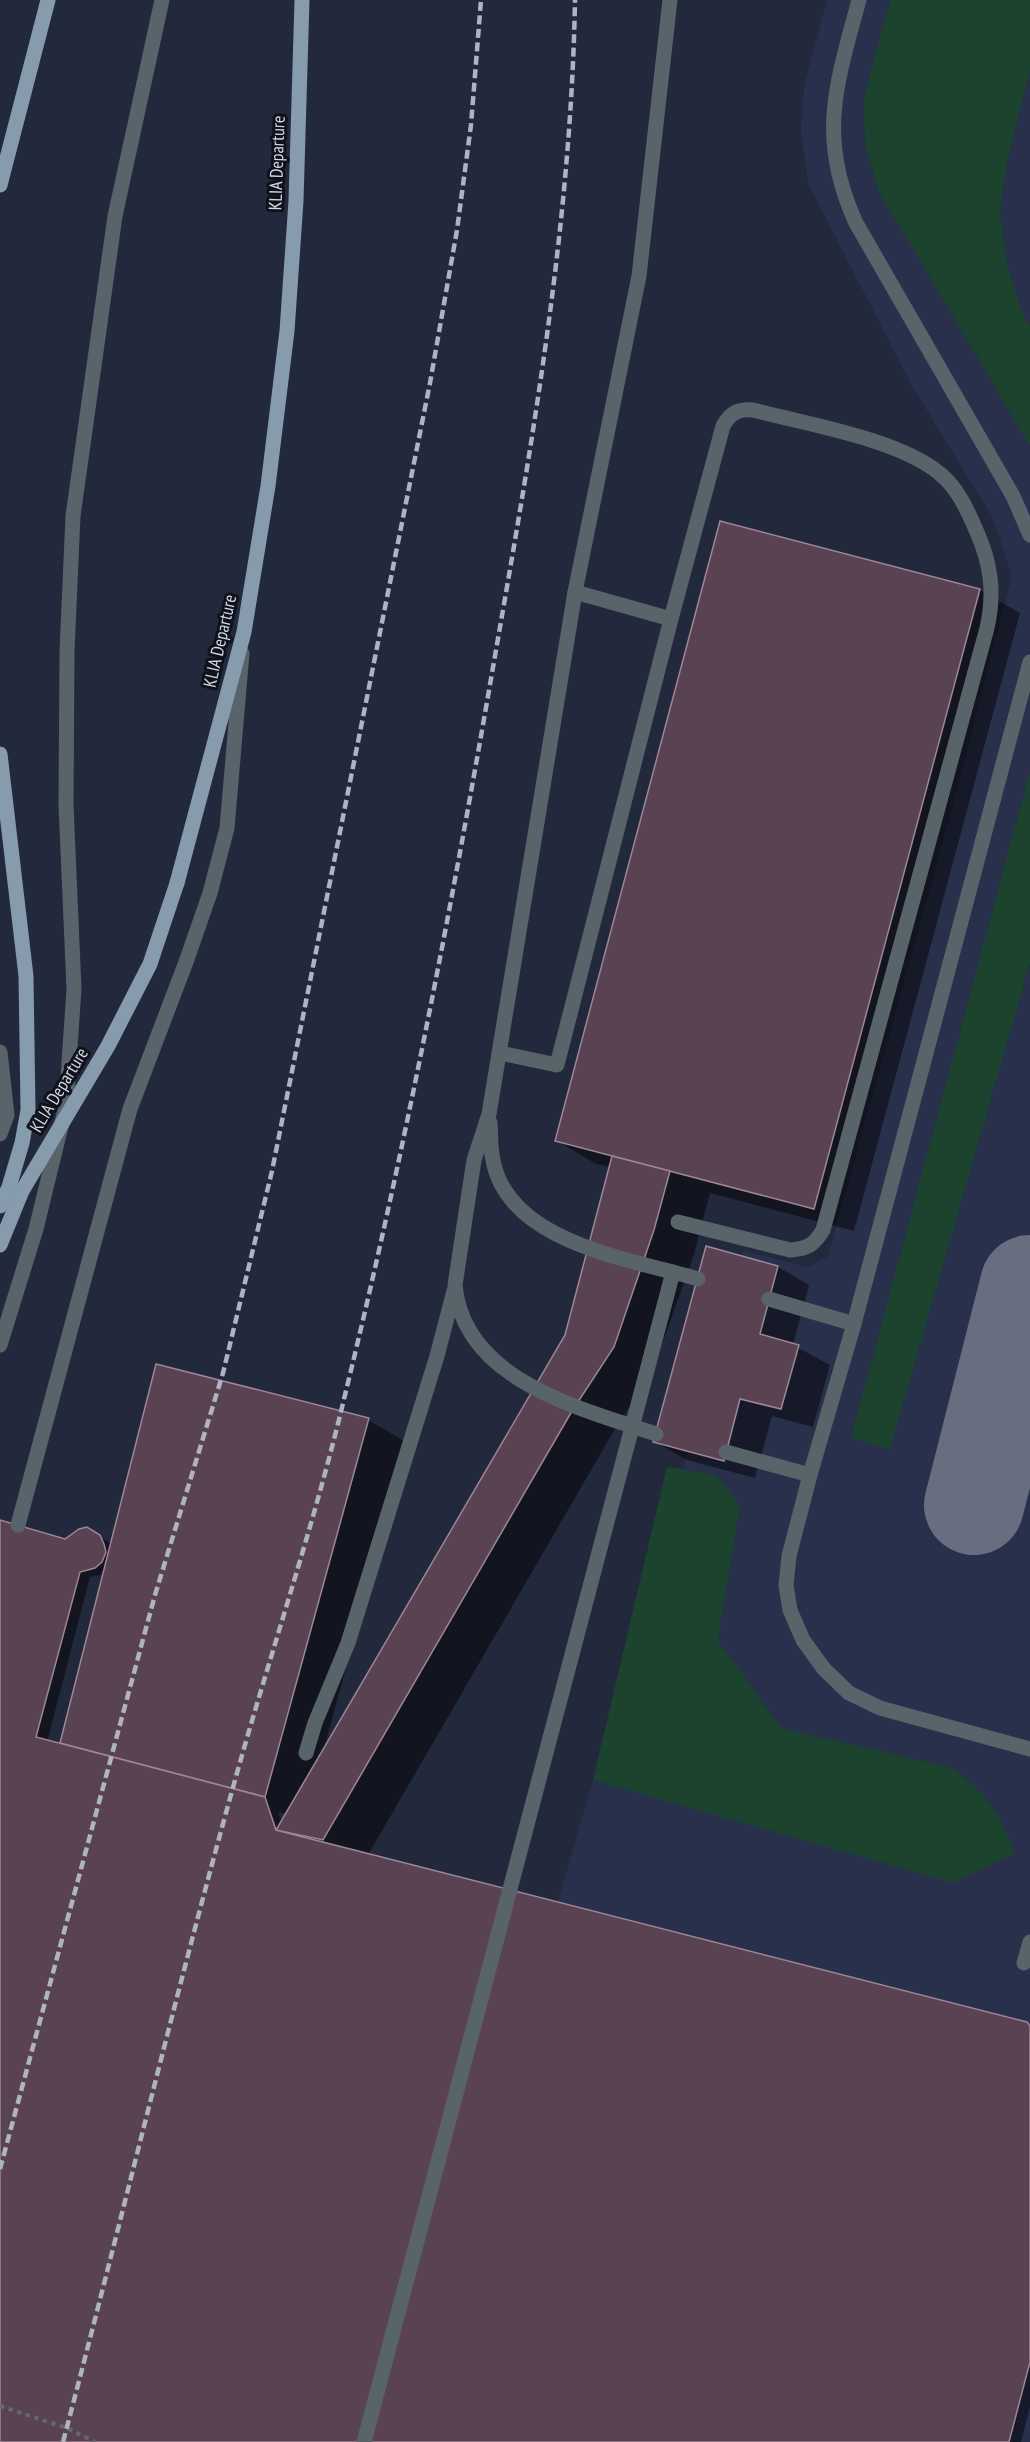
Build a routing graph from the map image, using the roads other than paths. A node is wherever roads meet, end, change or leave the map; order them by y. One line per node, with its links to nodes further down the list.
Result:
1 (48, 0): 6 (main road)
2 (162, 0): 25 (lane)
3 (302, 0): 10 (main road, KLIA Departure)
4 (670, 0): 8 (lane)
5 (859, 0): 7 (lane)
6 (0, 185)
7 (1030, 535)
8 (575, 592): 9 (lane); 14 (lane)
9 (671, 619): 14 (lane); 18 (lane)
10 (244, 632): 19 (main road, KLIA Departure, bridge); 30 (lane)
11 (1030, 662): 24 (lane)
12 (0, 754): 17 (main road)
13 (0, 1052): 16 (lane)
14 (500, 1053): 15 (lane)
15 (489, 1114): 20 (lane); 22 (lane)
16 (0, 1134)
17 (0, 1206)
18 (678, 1222)
19 (0, 1245)
20 (673, 1272): 21 (lane); 26 (lane)
21 (698, 1279)
22 (455, 1285): 26 (lane); 32 (lane)
23 (769, 1299): 24 (lane)
24 (854, 1324): 29 (lane)
25 (0, 1345)
26 (631, 1425): 27 (lane); 35 (lane)
27 (656, 1434)
28 (726, 1452): 29 (lane)
29 (810, 1474): 31 (lane)
30 (18, 1525)
31 (1030, 1749)
32 (306, 1753)
33 (1030, 1942): 34 (lane)
34 (1024, 1963)
35 (364, 2442)

